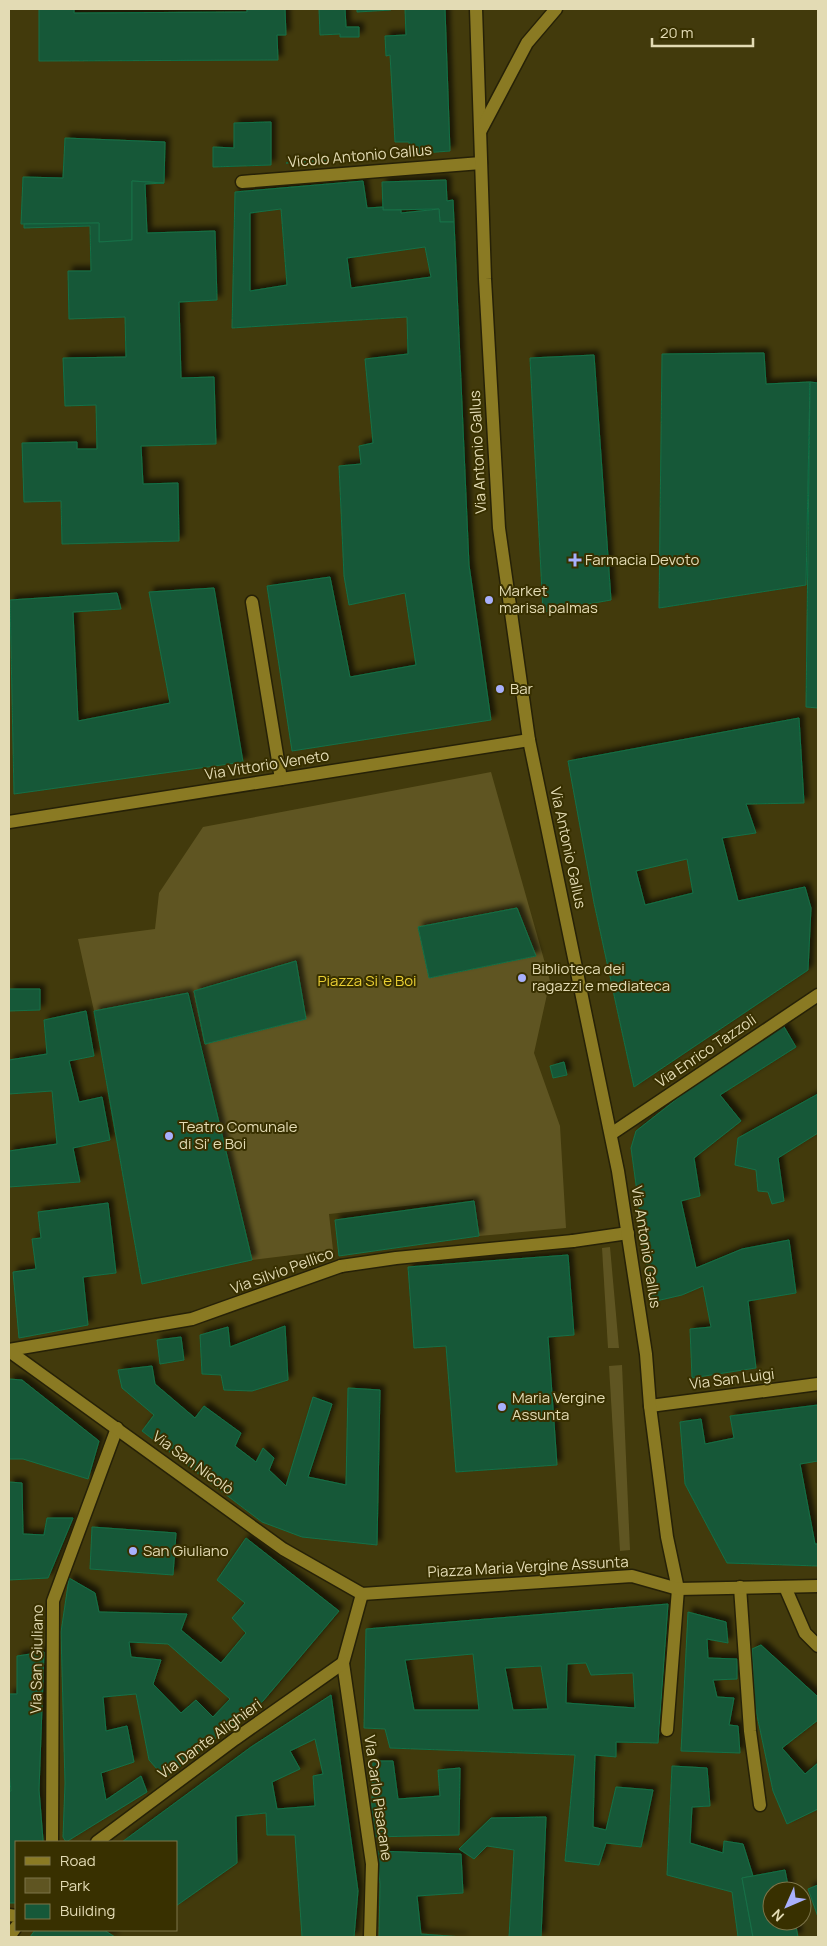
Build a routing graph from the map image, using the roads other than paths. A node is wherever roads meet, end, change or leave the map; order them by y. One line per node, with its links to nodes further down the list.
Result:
1 (476, 9): 3 (street, Via Antonio Gallus)
2 (556, 9): 3 (street)
3 (479, 132): 4 (street, Via Antonio Gallus)
4 (481, 163): 5 (street, Vicolo Antonio Gallus); 7 (street, Via Antonio Gallus)
5 (242, 182)
6 (252, 602): 8 (street)
7 (529, 740): 8 (street, Via Vittorio Veneto); 11 (street, Via Antonio Gallus)
8 (281, 779): 9 (street, Via Vittorio Veneto)
9 (9, 822)
10 (818, 995): 11 (street, Via Enrico Tazzoli)
11 (611, 1134): 12 (street, Via Antonio Gallus)
12 (628, 1233): 13 (street, Via Silvio Pellico); 15 (street, Via Antonio Gallus)
13 (9, 1350): 16 (street, Via San Nicolò)
14 (818, 1384): 15 (street, Via San Luigi)
15 (650, 1406): 20 (street, Via Antonio Gallus)
16 (117, 1428): 21 (street, Via San Nicolò); 26 (street, Via San Giuliano)
17 (818, 1586): 18 (street, Piazza Maria Vergine Assunta)
18 (785, 1587): 19 (street, Piazza Maria Vergine Assunta); 22 (street)
19 (740, 1588): 20 (street, Piazza Maria Vergine Assunta); 25 (street)
20 (678, 1589): 21 (street, Piazza Maria Vergine Assunta); 24 (street, Via Antonio Gallus)
21 (362, 1594): 23 (street)
22 (818, 1646)
23 (343, 1663): 27 (street, Via Dante Alighieri); 28 (street, Via Carlo Pisacane)
24 (666, 1730)
25 (760, 1804)
26 (52, 1841)
27 (98, 1841)
28 (370, 1937)

